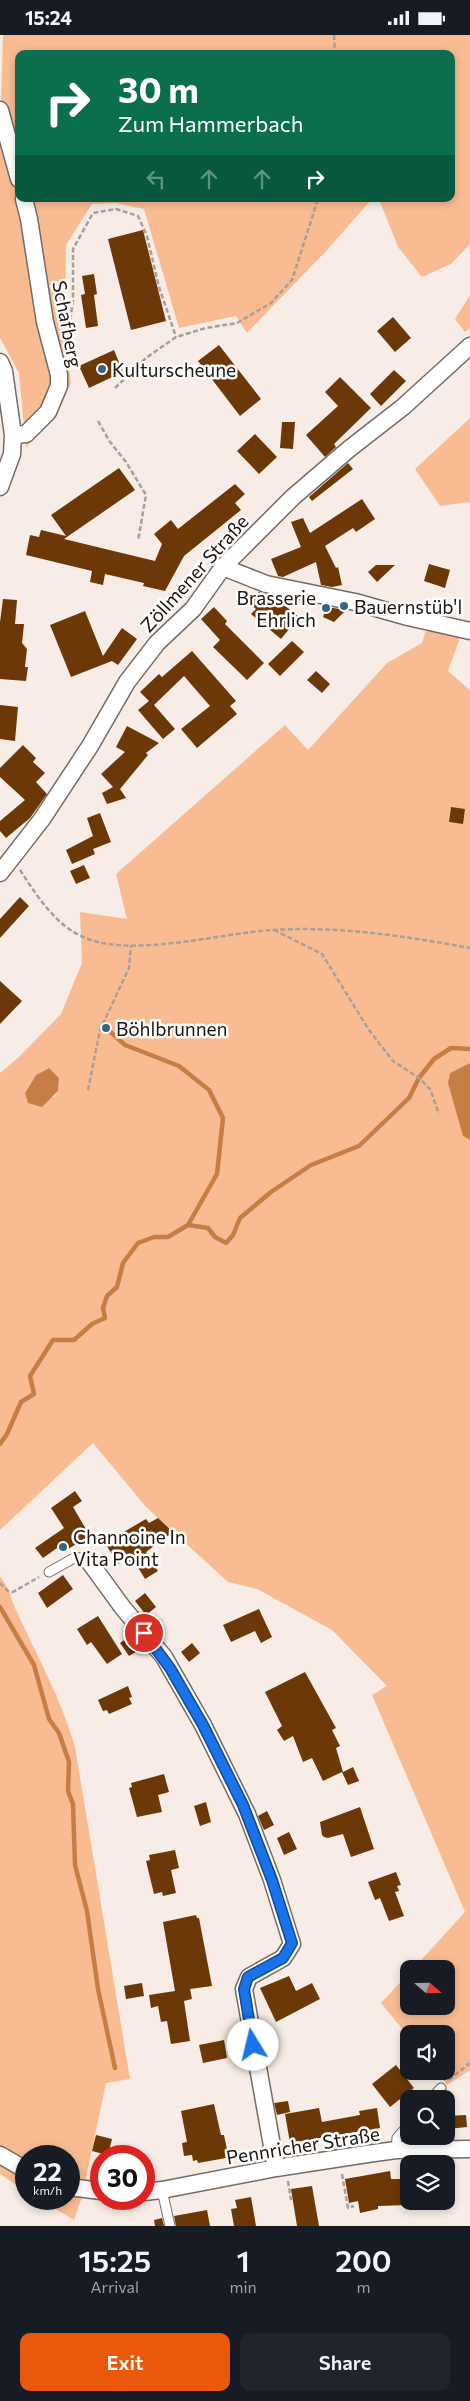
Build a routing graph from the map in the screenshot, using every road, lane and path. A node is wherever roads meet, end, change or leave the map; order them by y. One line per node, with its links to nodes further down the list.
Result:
1 (334, 35): 2 (path)
2 (335, 50)
3 (0, 110): 4 (street)
4 (15, 164)
5 (25, 202): 10 (street, Schafberg)
6 (317, 202): 7 (path)
7 (176, 337): 10 (path); 11 (path)
8 (470, 347): 16 (street, Zöllmener Straße)
9 (0, 362): 13 (street)
10 (60, 375): 13 (street, Schafberg)
11 (115, 388)
12 (98, 421): 15 (path)
13 (13, 435): 14 (street)
14 (0, 487)
15 (138, 541)
16 (223, 567): 17 (street); 18 (street, Zöllmener Straße)
17 (470, 631)
18 (9, 859): 19 (street, Zöllmener Straße); 21 (path)
19 (0, 873)
20 (273, 929): 21 (path); 22 (path); 26 (path)
21 (132, 945): 23 (path)
22 (470, 948)
23 (100, 1030): 24 (path); 25 (path)
24 (105, 1030)
25 (88, 1090)
26 (439, 1114)
27 (88, 1560): 28 (lane); 37 (street)
28 (49, 1572): 29 (path)
29 (0, 1583)
30 (470, 2063): 31 (path)
31 (441, 2088)
32 (400, 2134): 34 (lane)
33 (470, 2149): 34 (street, Pennricher Straße)
34 (396, 2150): 37 (street, Pennricher Straße)
35 (0, 2155): 36 (street)
36 (15, 2164)
37 (276, 2168): 41 (street, Pennricher Straße)
38 (342, 2173): 43 (path)
39 (288, 2180): 42 (path)
40 (155, 2191): 41 (street, Pennricher Straße)
41 (162, 2191): 44 (lane)
42 (291, 2200)
43 (354, 2206)
44 (170, 2226)

